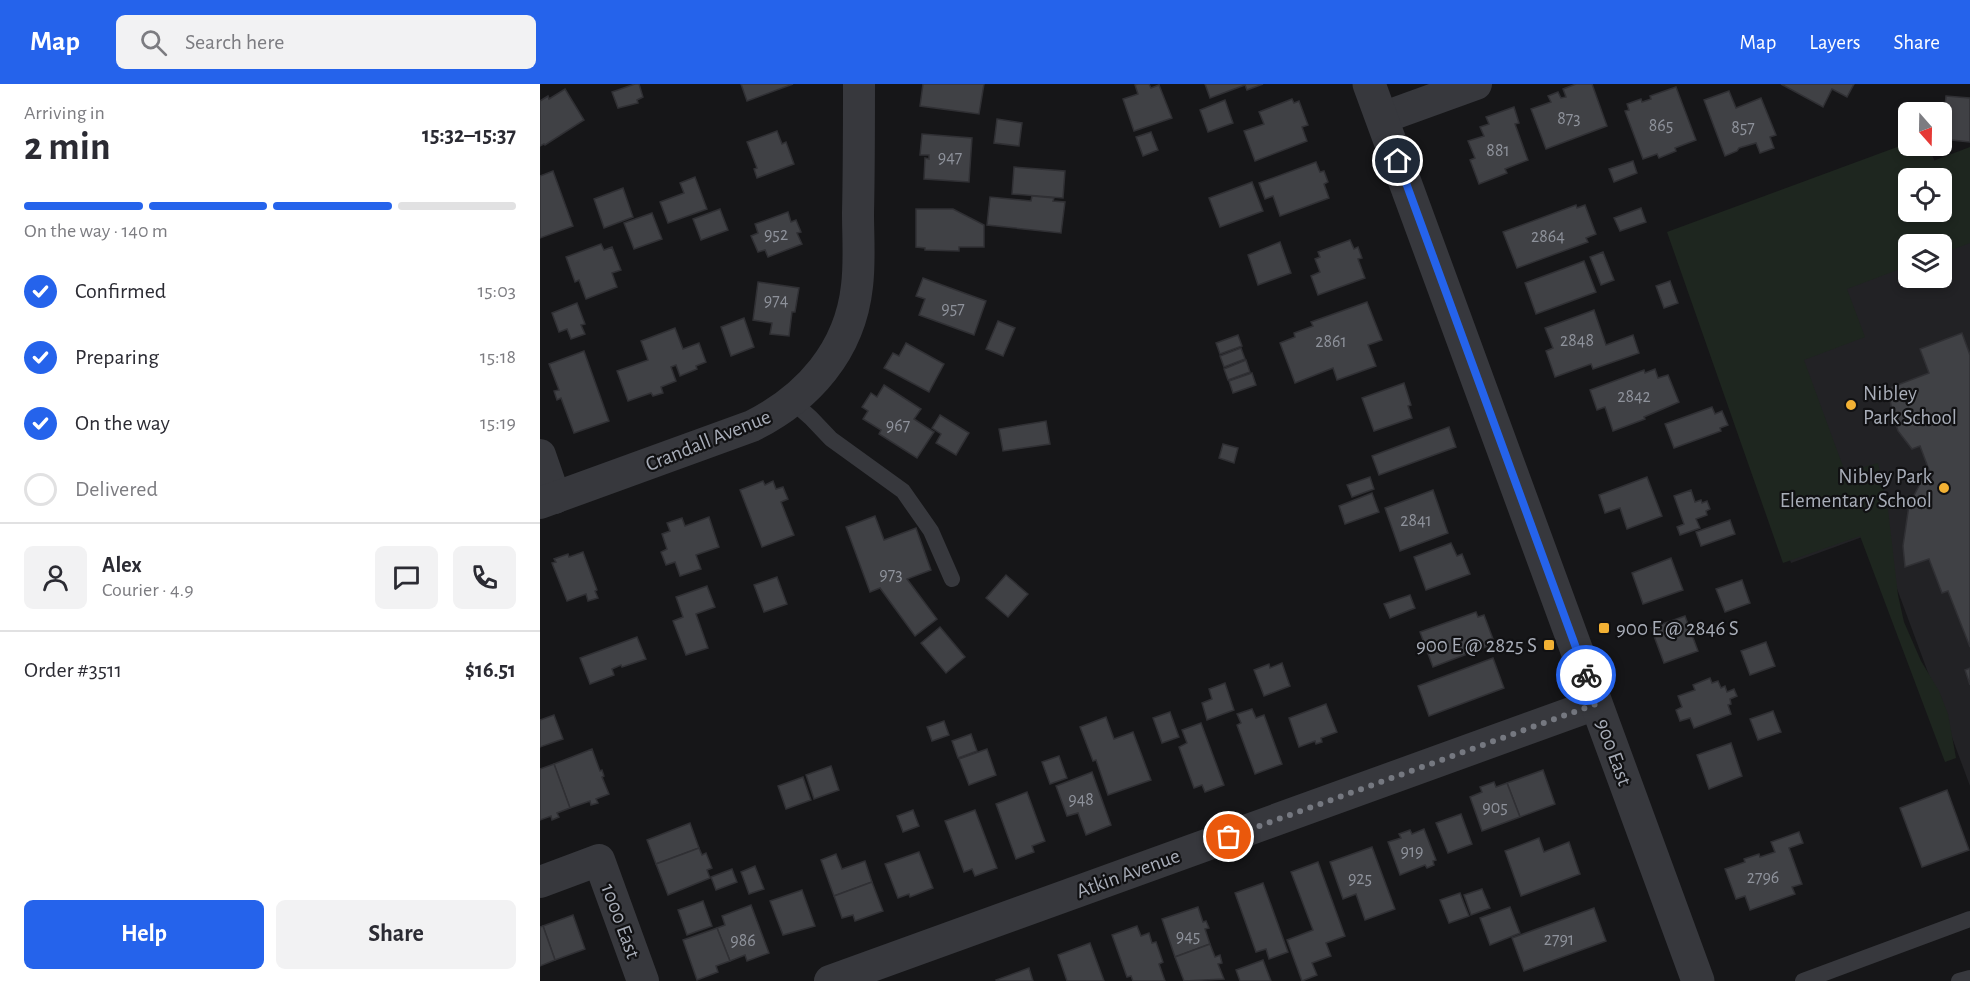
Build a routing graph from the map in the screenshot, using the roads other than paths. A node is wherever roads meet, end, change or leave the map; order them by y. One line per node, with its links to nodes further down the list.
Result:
1 (859, 84): 5 (street, Crandall Avenue)
2 (1369, 84): 4 (street, 900 East)
3 (1476, 84): 4 (street)
4 (1382, 118): 9 (street, 900 East)
5 (793, 402): 7 (street, Crandall Avenue); 8 (lane)
6 (540, 455): 7 (street)
7 (548, 501)
8 (952, 579)
9 (1596, 704): 14 (street, Atkin Avenue); 15 (street, 900 East)
10 (540, 882): 13 (street, 1000 East)
11 (1970, 918): 16 (lane)
12 (1970, 978): 17 (lane)
13 (643, 981)
14 (830, 981)
15 (1698, 981)
16 (1803, 981)
17 (1959, 981)

